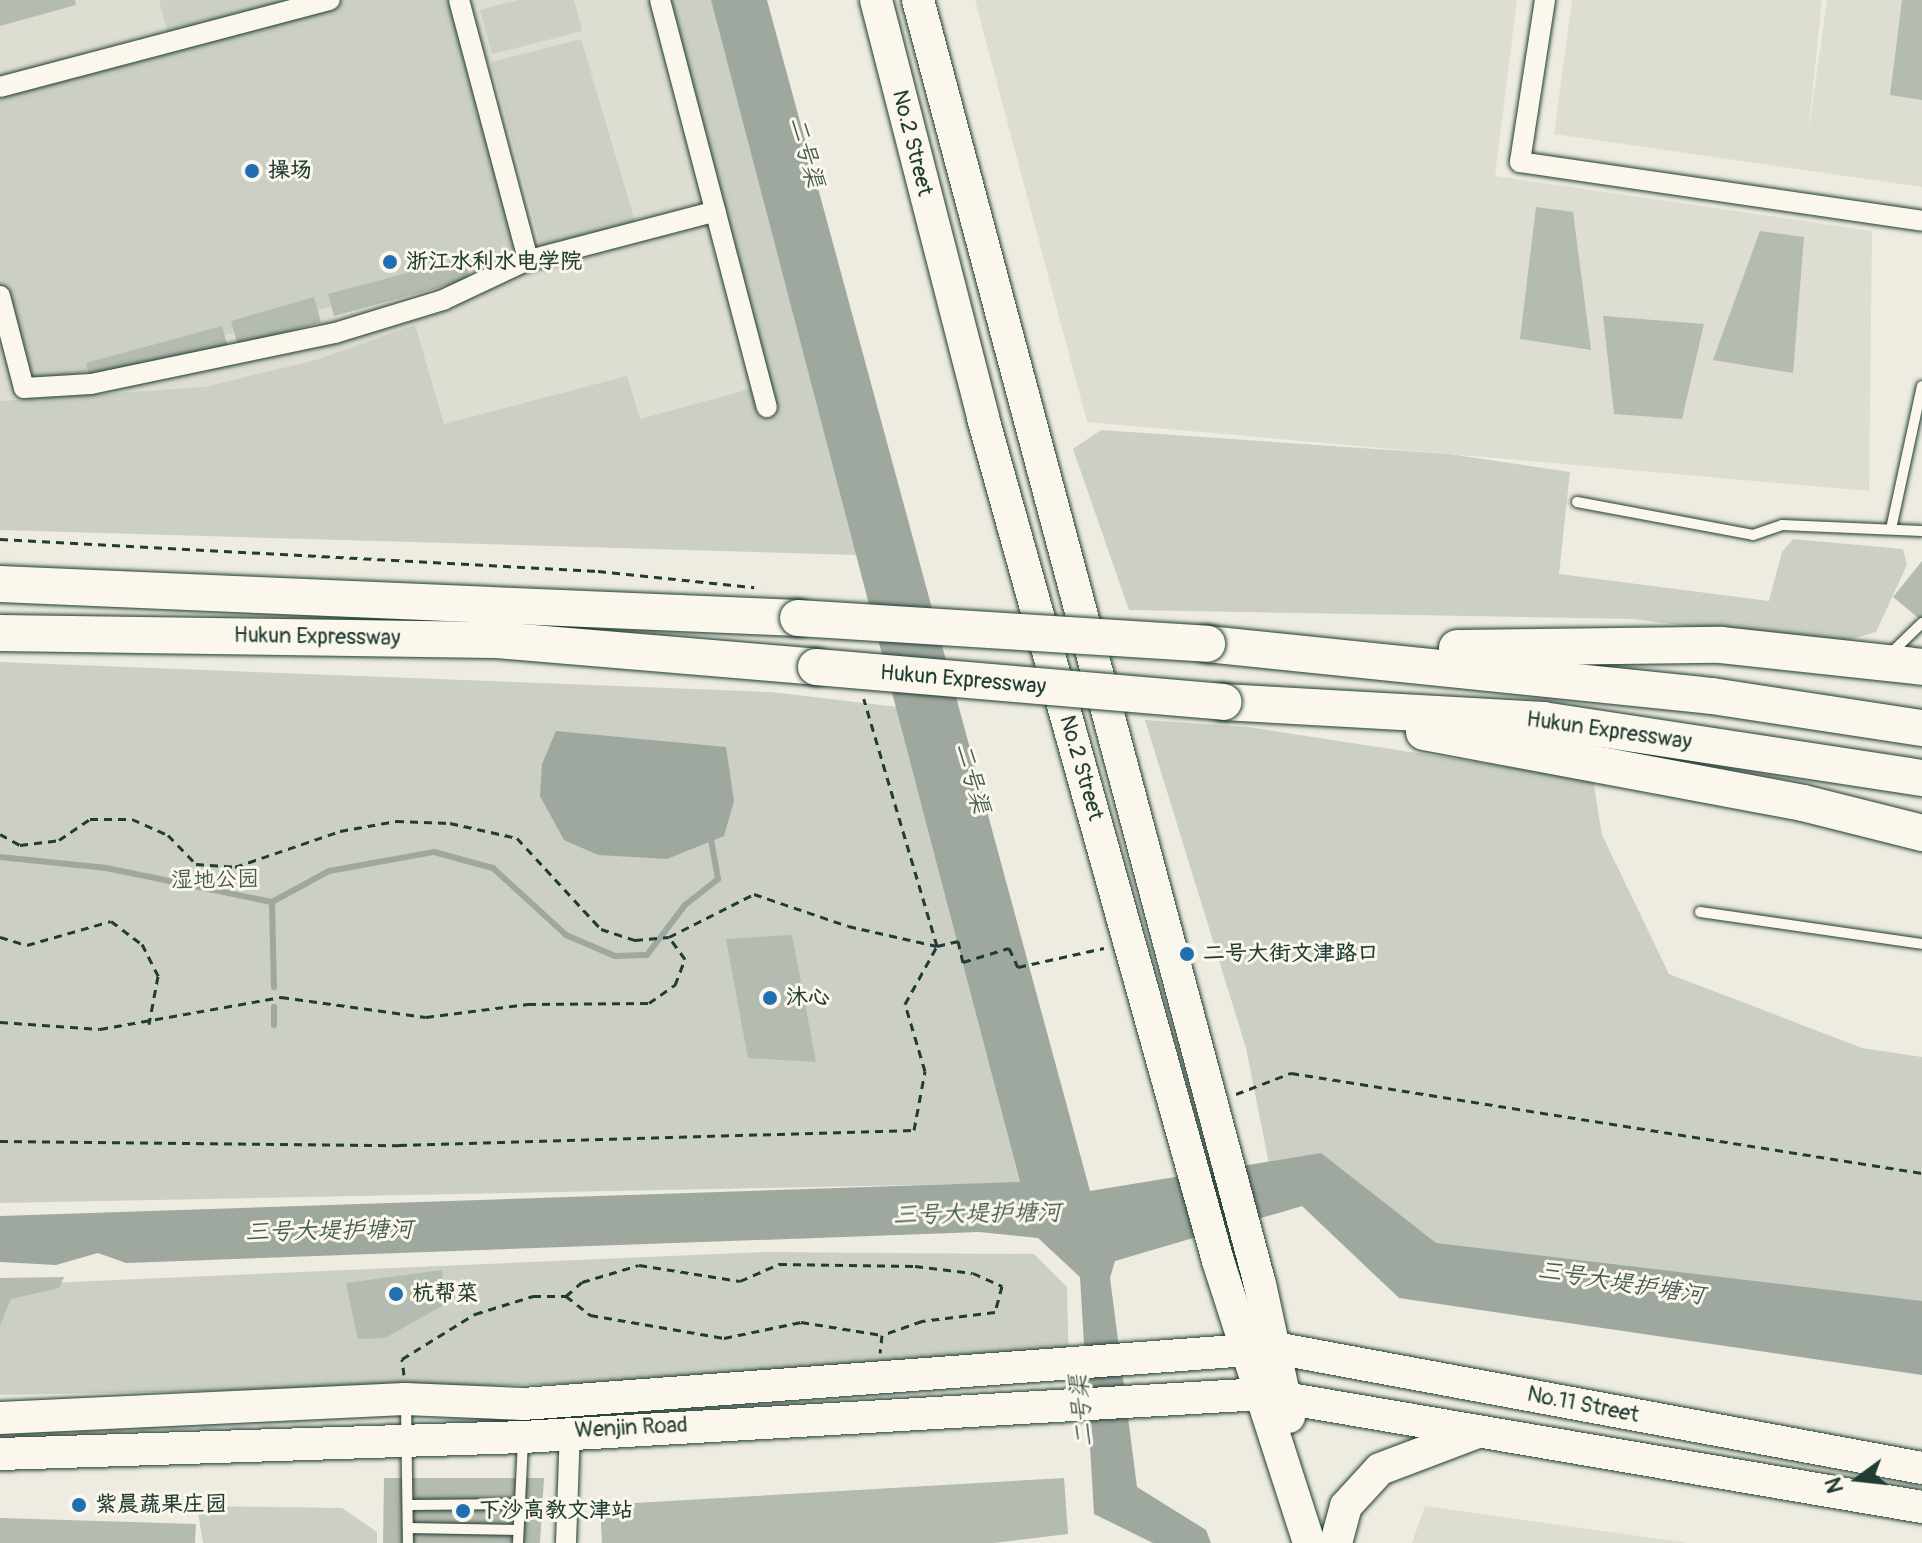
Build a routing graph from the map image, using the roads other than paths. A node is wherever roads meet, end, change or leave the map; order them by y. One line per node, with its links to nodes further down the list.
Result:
1 (330, 0): 7 (street)
2 (459, 0): 10 (street)
3 (660, 0): 8 (street)
4 (876, 0): 29 (main road, No.2 Street)
5 (918, 0): 29 (main road, No.2 Street)
6 (1545, 0): 9 (street)
7 (0, 87)
8 (716, 211): 11 (street); 13 (street)
9 (1922, 221)
10 (527, 255)
11 (0, 296)
12 (1922, 386): 15 (lane)
13 (767, 407)
14 (1577, 502): 15 (lane)
15 (1891, 529): 16 (lane)
16 (1922, 531)
17 (0, 584): 20 (highway, Hukun Expressway, bridge)
18 (1922, 623): 21 (lane)
19 (0, 633): 23 (highway, Hukun Expressway, bridge)
20 (1286, 649): 21 (highway); 24 (highway, Hukun Expressway)
21 (1882, 662): 22 (highway)
22 (1922, 667)
23 (1309, 709): 25 (highway, Hukun Expressway); 26 (highway)
24 (1922, 728)
25 (1922, 778)
26 (1922, 833)
27 (1700, 912): 28 (lane)
28 (1922, 944)
29 (1260, 1351): 30 (main road); 33 (main road, Wenjin Road); 38 (main road, No.11 Street)
30 (1272, 1396): 34 (main road, Wenjin Road); 35 (main road, No.11 Street); 47 (main road); 48 (main road)
31 (405, 1399): 32 (main road, Wenjin Road); 33 (main road, Wenjin Road); 36 (lane)
32 (0, 1418)
33 (523, 1420): 34 (main road, Wenjin Road); 36 (main road, Wenjin Road); 39 (lane)
34 (570, 1431): 46 (street)
35 (1479, 1431): 41 (main road, No.11 Street); 49 (main road)
36 (408, 1437): 37 (main road, Wenjin Road); 40 (lane)
37 (0, 1454)
38 (1922, 1468)
39 (520, 1504): 40 (lane); 43 (lane)
40 (410, 1505): 42 (lane)
41 (1922, 1507)
42 (409, 1528): 43 (lane); 44 (lane)
43 (518, 1530): 45 (lane)
44 (408, 1543)
45 (518, 1543)
46 (566, 1543)
47 (1309, 1543)
48 (1327, 1543)
49 (1336, 1543)

